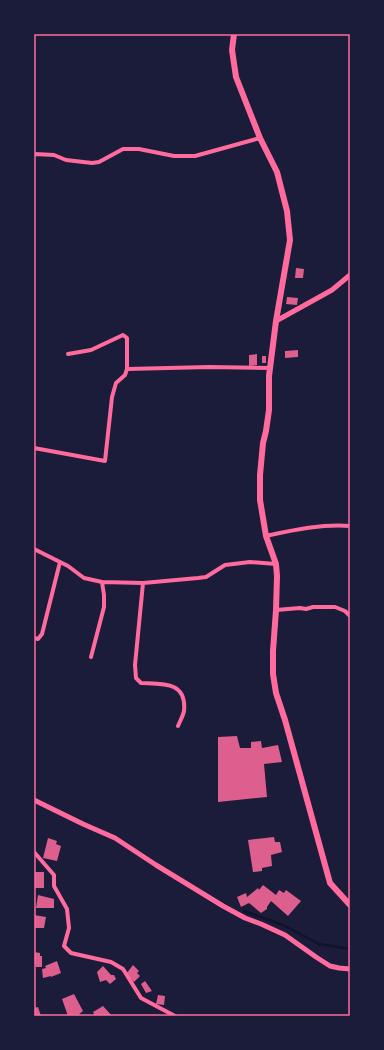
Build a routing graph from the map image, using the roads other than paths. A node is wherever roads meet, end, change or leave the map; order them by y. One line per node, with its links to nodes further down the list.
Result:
1 (234, 34): 2 (main road)
2 (260, 138): 3 (street); 5 (main road)
3 (34, 155)
4 (350, 275): 5 (street)
5 (276, 321): 7 (main road)
6 (68, 354): 8 (street)
7 (271, 368): 8 (street); 11 (main road)
8 (127, 369): 9 (street)
9 (34, 448)
10 (350, 526): 11 (street)
11 (266, 536): 14 (main road)
12 (34, 549): 13 (street)
13 (60, 562): 15 (street); 19 (street)
14 (276, 564): 16 (street); 17 (main road)
15 (102, 582): 16 (street); 20 (street)
16 (143, 582): 21 (street)
17 (276, 610): 18 (street); 24 (main road)
18 (350, 616)
19 (34, 638)
20 (91, 657)
21 (178, 726)
22 (34, 800): 25 (street)
23 (34, 852): 26 (street)
24 (350, 905)
25 (350, 969)
26 (175, 1016)

